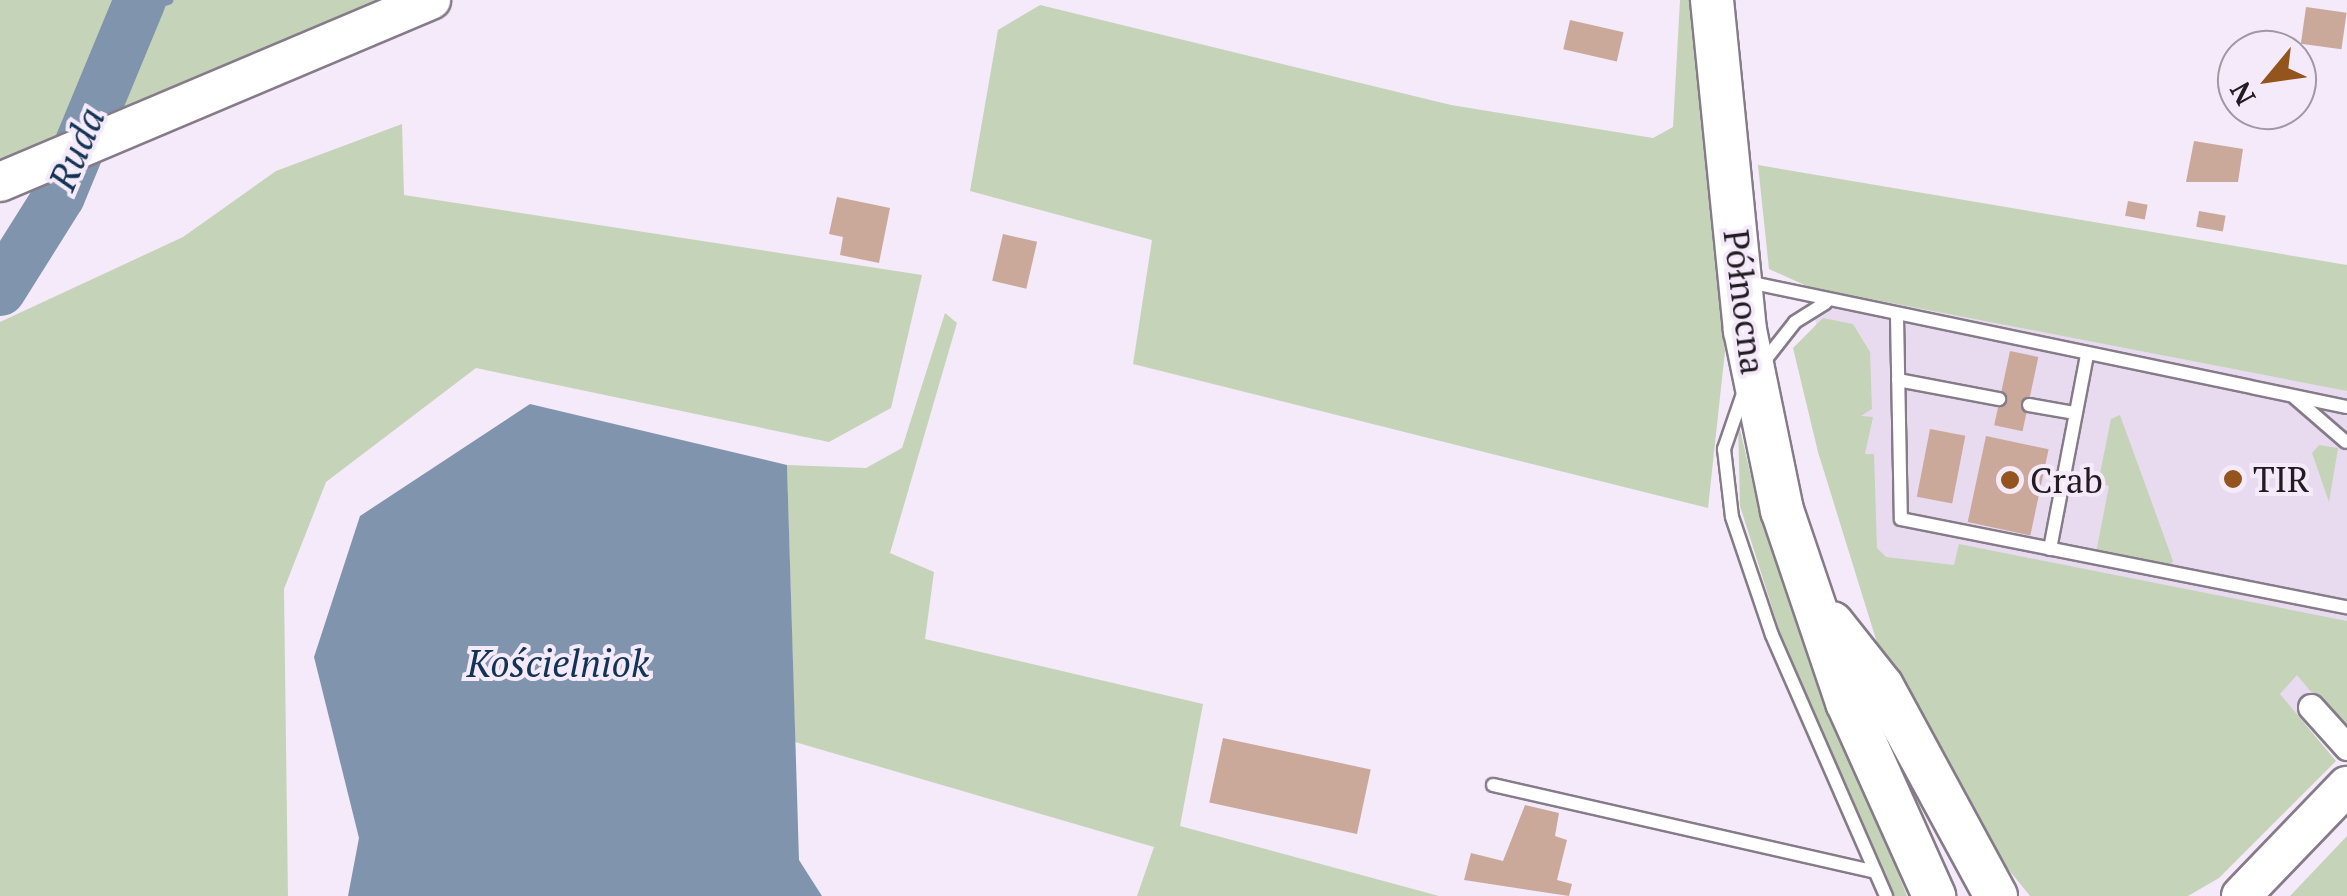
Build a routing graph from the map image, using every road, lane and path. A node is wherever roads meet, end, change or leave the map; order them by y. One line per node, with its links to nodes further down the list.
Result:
1 (431, 0): 3 (main road)
2 (1712, 0): 4 (main road, Północna)
3 (0, 182)
4 (1740, 281): 5 (lane); 8 (main road, Północna)
5 (1826, 303): 6 (lane); 8 (lane)
6 (1897, 317): 7 (lane); 9 (lane)
7 (2086, 355): 10 (lane); 14 (lane)
8 (1753, 377): 17 (main road, Północna); 23 (lane)
9 (1898, 380): 11 (lane); 16 (lane)
10 (2292, 396): 13 (lane); 15 (lane)
11 (1999, 399)
12 (2029, 404): 14 (lane)
13 (2347, 407)
14 (2076, 413): 16 (lane)
15 (2346, 442)
16 (2050, 549): 18 (lane)
17 (1812, 596): 26 (main road, Północna); 27 (main road, Północna)
18 (2347, 607)
19 (2311, 707): 20 (street)
20 (2347, 747)
21 (1494, 785): 23 (lane)
22 (2347, 786): 24 (main road)
23 (1876, 872): 25 (lane)
24 (2241, 895)
25 (1886, 896)
26 (1934, 896)
27 (1996, 896)

